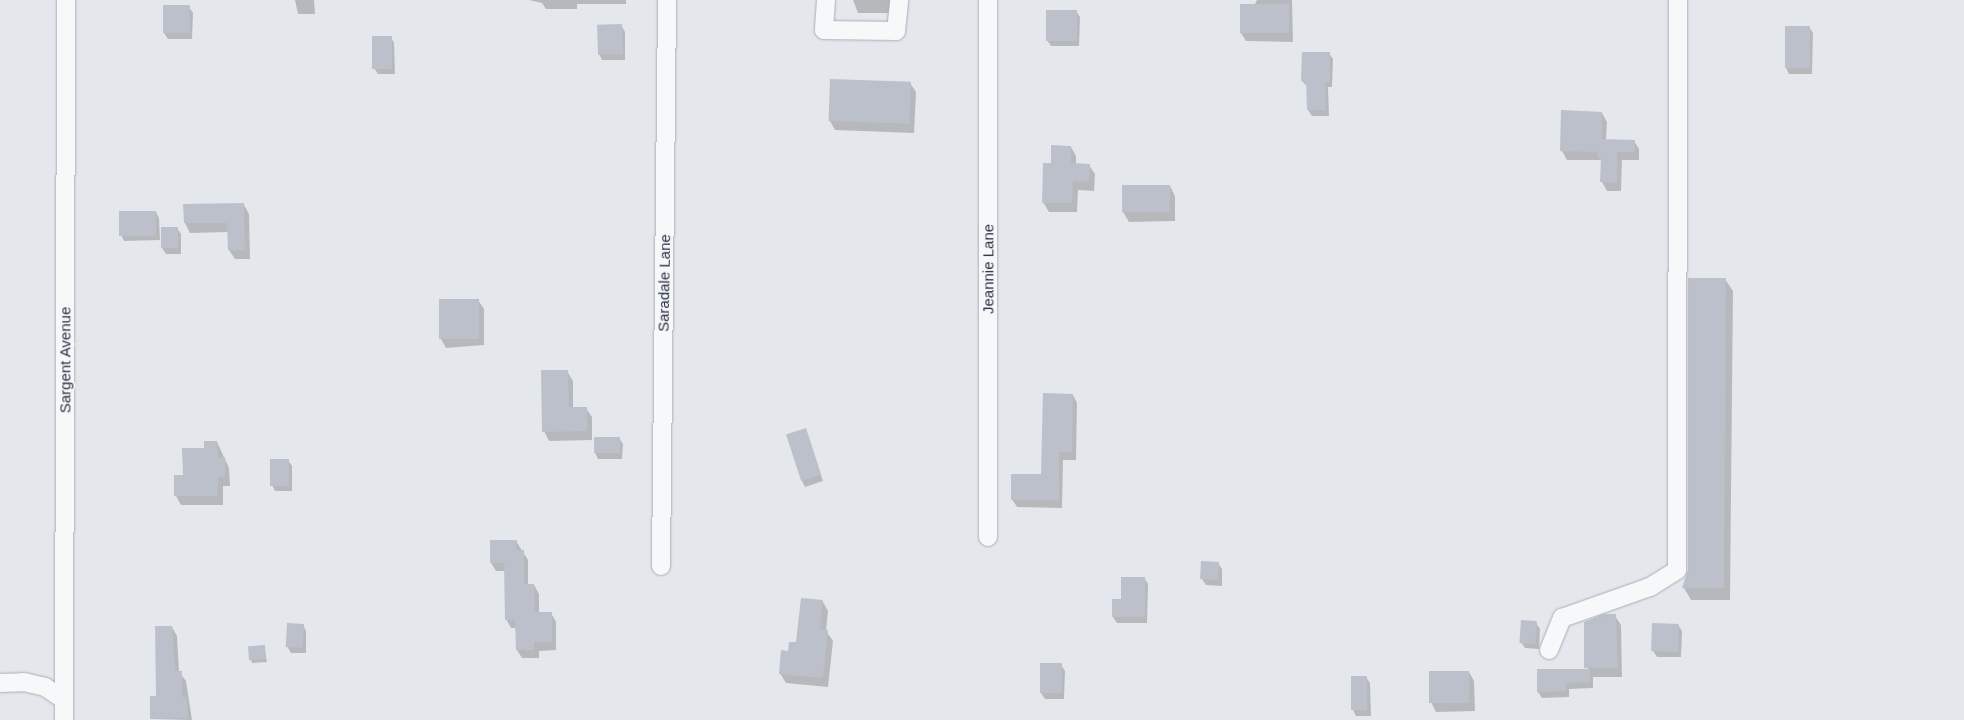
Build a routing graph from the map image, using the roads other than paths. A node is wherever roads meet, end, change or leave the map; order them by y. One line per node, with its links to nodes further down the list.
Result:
1 (66, 0): 11 (street, Sargent Avenue)
2 (667, 0): 8 (street, Saradale Lane)
3 (826, 0): 4 (street)
4 (899, 0)
5 (988, 0): 7 (street, Jeannie Lane)
6 (1678, 0): 9 (street)
7 (988, 537)
8 (661, 566)
9 (1549, 650)
10 (0, 683): 11 (street)
11 (64, 700): 12 (street, Sargent Avenue)
12 (64, 720)

